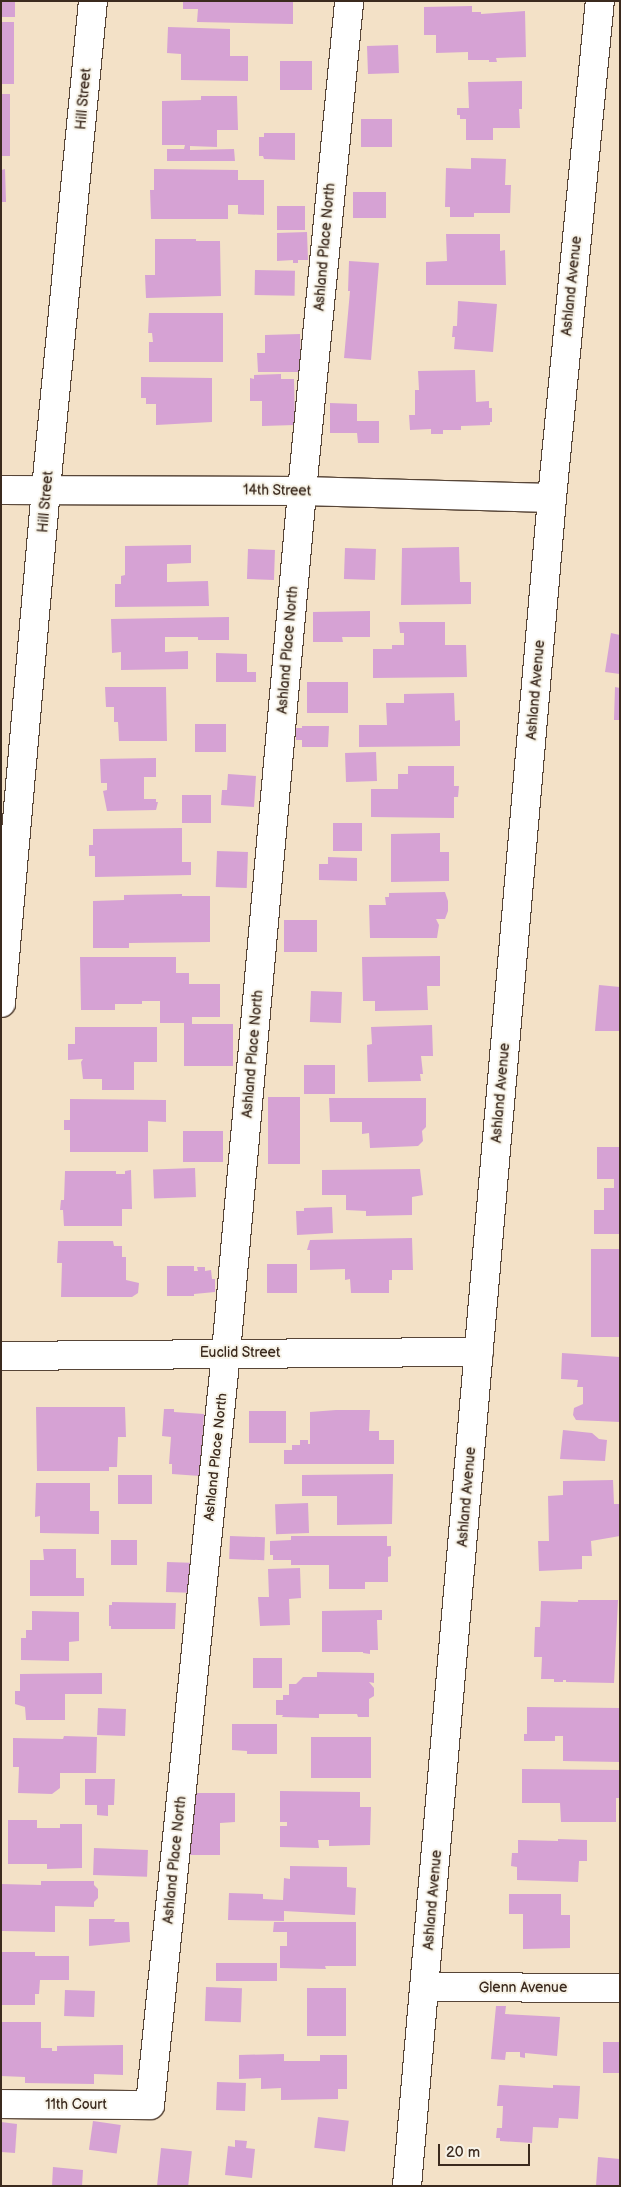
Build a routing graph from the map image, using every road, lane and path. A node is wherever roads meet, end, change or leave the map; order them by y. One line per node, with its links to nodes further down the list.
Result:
1 (93, 1): 4 (street, Hill Street)
2 (349, 1): 6 (street, Ashland Place North)
3 (600, 1): 7 (street, Ashland Avenue)
4 (46, 489): 5 (street, 14th Street); 6 (street, 14th Street); 8 (street, Hill Street)
5 (1, 490)
6 (302, 491): 7 (street, 14th Street); 10 (street, Ashland Place North)
7 (552, 498): 9 (street, Ashland Avenue)
8 (1, 1004)
9 (479, 1352): 10 (street, Euclid Street); 12 (street, Ashland Avenue)
10 (226, 1353): 11 (street, Euclid Street); 15 (street, Ashland Place North)
11 (1, 1356)
12 (425, 1987): 13 (street, Glenn Avenue); 16 (street, Ashland Avenue)
13 (620, 1988)
14 (1, 2104): 15 (street, 11th Court)
15 (150, 2105)
16 (407, 2186)

